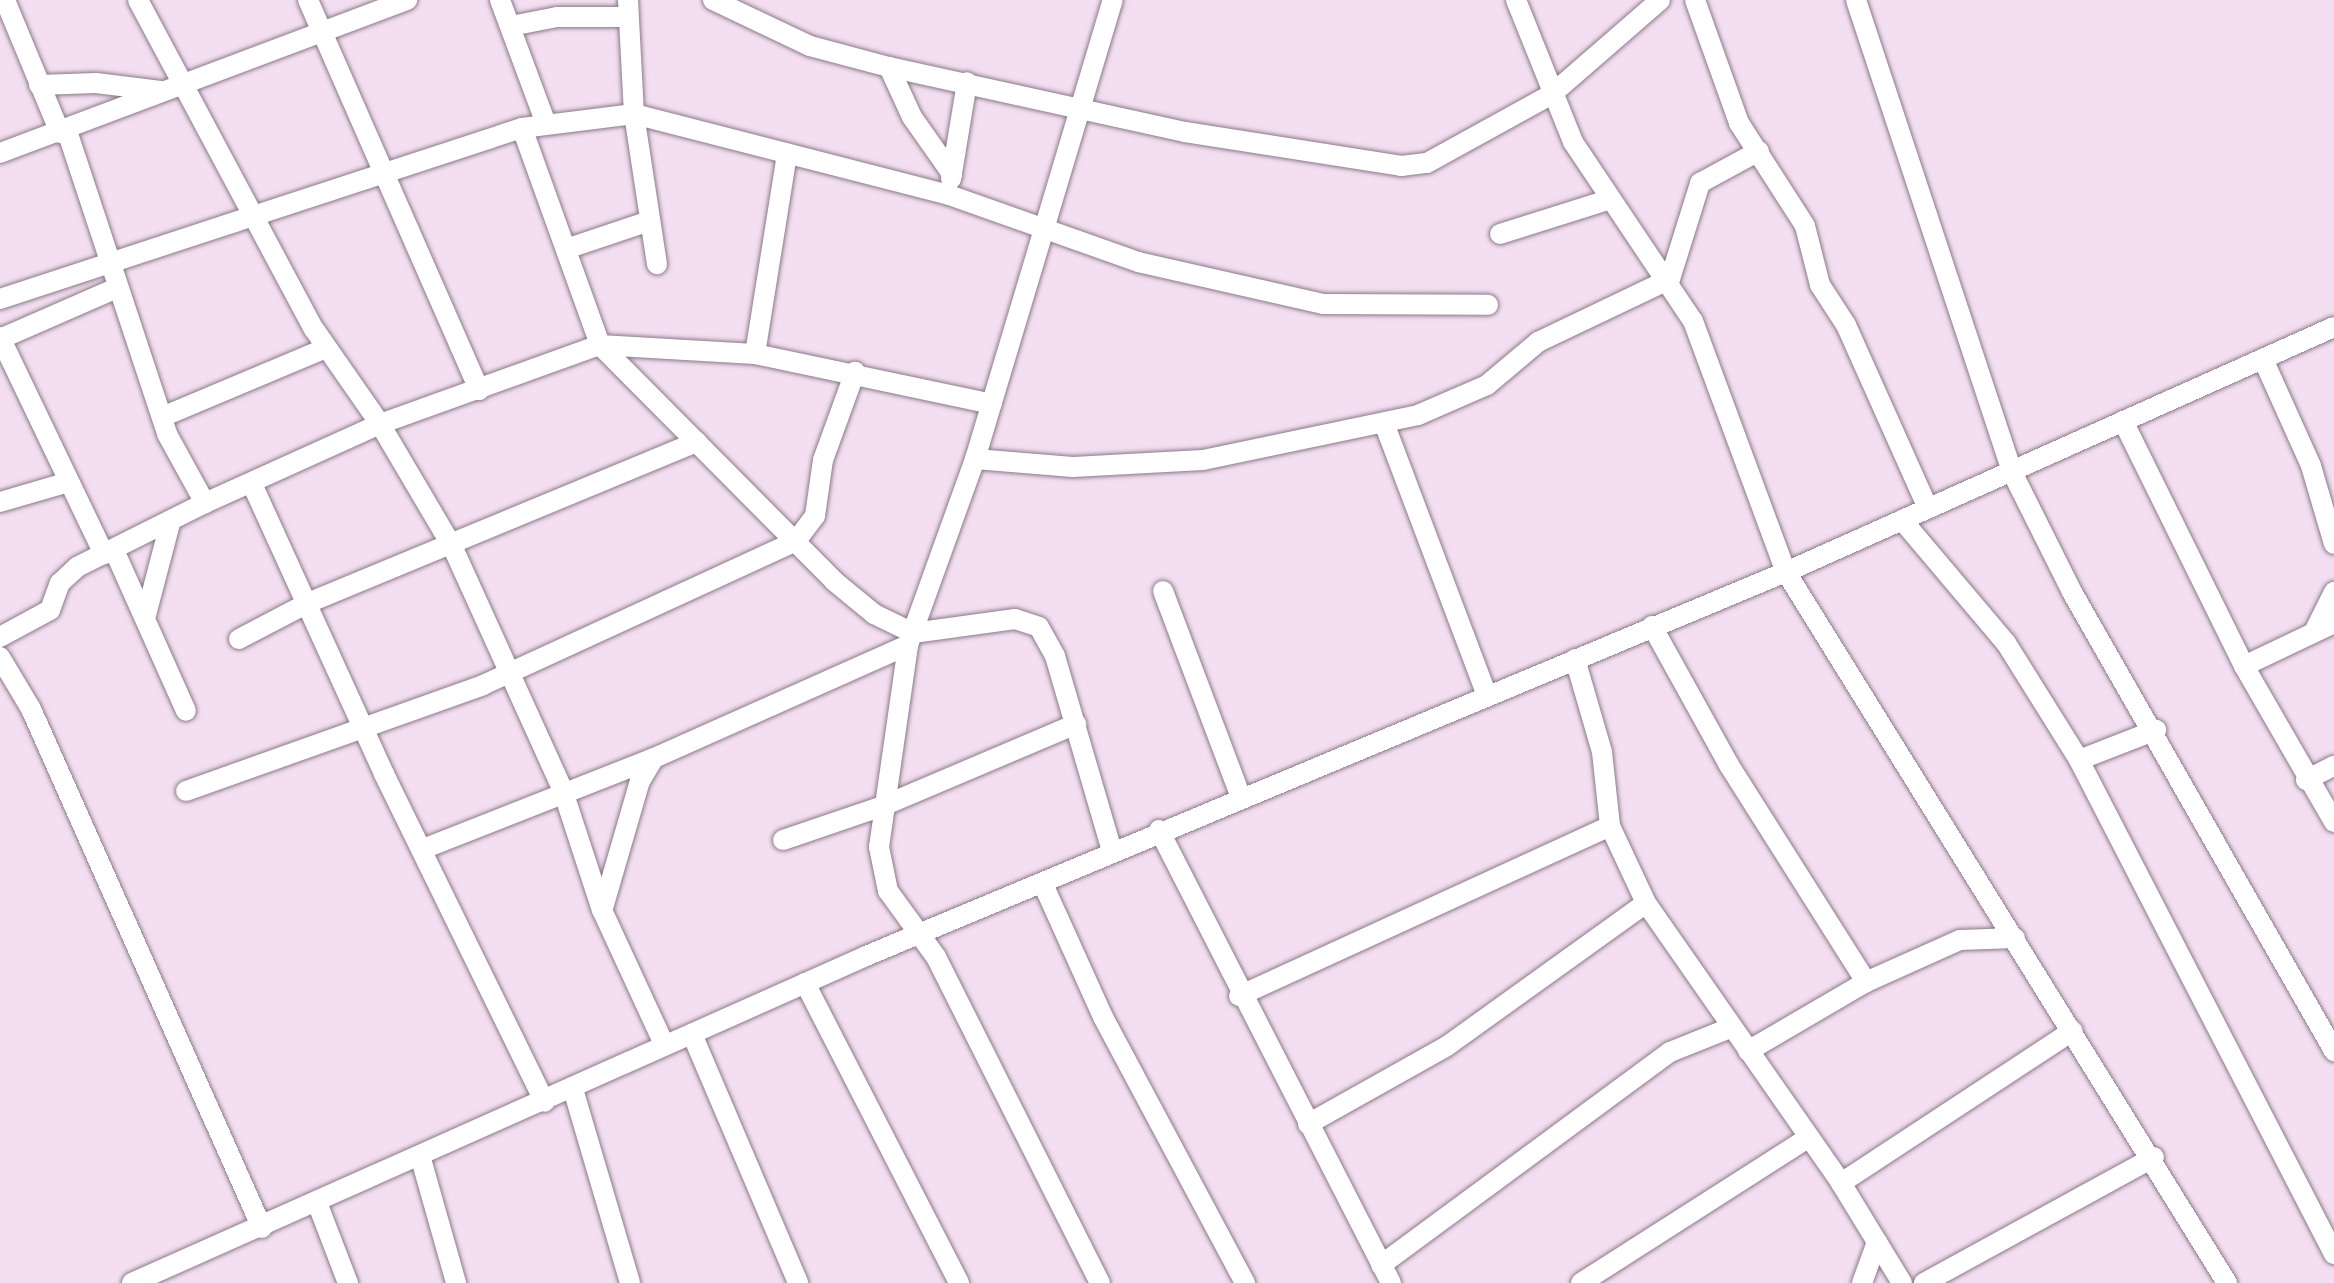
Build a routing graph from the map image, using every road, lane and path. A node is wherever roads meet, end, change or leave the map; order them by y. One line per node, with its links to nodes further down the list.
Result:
1 (6, 0): 17 (street)
2 (138, 0): 18 (street)
3 (308, 0): 14 (street)
4 (408, 0): 14 (street)
5 (500, 0): 13 (street)
6 (713, 0): 15 (street)
7 (1113, 0): 20 (street)
8 (1516, 0): 19 (street)
9 (1660, 0): 19 (street)
10 (1694, 0): 25 (street)
11 (1856, 0): 57 (street)
12 (627, 8): 13 (street); 21 (street)
13 (511, 26): 22 (street)
14 (321, 35): 18 (street); 28 (street)
15 (890, 67): 16 (street); 29 (street)
16 (967, 82): 20 (street); 29 (street)
17 (39, 86): 18 (street); 24 (street)
18 (170, 87): 24 (street); 31 (street)
19 (1552, 94): 20 (street); 30 (street)
20 (1083, 106): 33 (street)
21 (634, 114): 22 (street); 27 (street); 32 (street)
22 (546, 124): 23 (street)
23 (522, 128): 28 (street); 35 (street)
24 (64, 132): 26 (street); 36 (street)
25 (1759, 151): 38 (street); 62 (street)
26 (0, 153)
27 (787, 154): 29 (street); 46 (street)
28 (384, 172): 31 (street); 49 (street)
29 (950, 184): 33 (street)
30 (1608, 200): 34 (street); 38 (street)
31 (251, 217): 36 (street); 45 (street)
32 (650, 221): 35 (street); 37 (street)
33 (1047, 232): 41 (street); 50 (street)
34 (1500, 234)
35 (566, 249): 44 (street)
36 (110, 258): 39 (street); 40 (street)
37 (656, 264)
38 (1670, 279): 53 (street); 69 (street)
39 (117, 288): 43 (street); 51 (street)
40 (0, 299)
41 (1488, 306)
42 (2334, 328): 47 (street)
43 (0, 338): 58 (street)
44 (600, 345): 46 (street); 49 (street); 55 (street)
45 (326, 348): 51 (street); 54 (street)
46 (755, 354): 48 (street)
47 (2263, 359): 52 (street); 66 (street)
48 (855, 372): 50 (street); 65 (street)
49 (479, 390): 54 (street)
50 (992, 404): 56 (street)
51 (162, 417): 61 (street)
52 (2123, 421): 57 (street); 82 (street)
53 (1384, 422): 56 (street); 84 (street)
54 (380, 424): 59 (street); 67 (street)
55 (697, 442): 65 (street); 67 (street)
56 (975, 460): 79 (street)
57 (2011, 470): 62 (street); 88 (street)
58 (70, 482): 60 (street); 68 (street)
59 (252, 484): 61 (street); 72 (street)
60 (0, 502)
61 (205, 502): 63 (street)
62 (1928, 508): 64 (street)
63 (171, 520): 68 (street); 73 (street)
64 (1902, 520): 69 (street); 90 (street)
65 (796, 540): 79 (street); 83 (street)
66 (2334, 544)
67 (453, 548): 72 (street); 83 (street)
68 (109, 552): 73 (street); 77 (street)
69 (1786, 572): 75 (street); 107 (street)
70 (1163, 591): 95 (street)
71 (2334, 592): 76 (street)
72 (308, 602): 78 (street); 87 (street)
73 (146, 614): 85 (street)
74 (2334, 622): 76 (street)
75 (1652, 626): 81 (street); 108 (street)
76 (2314, 632): 82 (street)
77 (0, 637)
78 (238, 639)
79 (911, 639): 86 (street); 89 (street); 96 (street)
80 (0, 657): 125 (street)
81 (1575, 658): 84 (street); 98 (street)
82 (2244, 666): 92 (street)
83 (508, 674): 87 (street); 94 (street)
84 (1487, 696): 95 (street)
85 (186, 711)
86 (1076, 724): 96 (street); 102 (street)
87 (363, 730): 93 (street); 101 (street)
88 (2156, 730): 90 (street); 116 (street)
89 (654, 758): 94 (street); 105 (street)
90 (2079, 760): 127 (street)
91 (2334, 766): 92 (street)
92 (2306, 780): 97 (street)
93 (186, 791)
94 (562, 791): 101 (street); 105 (street)
95 (1241, 797): 99 (street)
96 (883, 806): 100 (street); 106 (street)
97 (2334, 822)
98 (1610, 826): 104 (street); 110 (street)
99 (1159, 830): 102 (street); 110 (street)
100 (783, 840)
101 (423, 849): 118 (street)
102 (1112, 851): 103 (street)
103 (1042, 884): 106 (street); 137 (street)
104 (1646, 903): 111 (street); 119 (street)
105 (602, 910): 114 (street)
106 (916, 936): 109 (street); 136 (street)
107 (2015, 938): 108 (street); 112 (street)
108 (1866, 982): 115 (street)
109 (805, 983): 113 (street); 135 (street)
110 (1239, 996): 119 (street)
111 (1730, 1028): 115 (street); 129 (street)
112 (2072, 1031): 121 (street); 123 (street)
113 (692, 1034): 114 (street); 134 (street)
114 (664, 1044): 117 (street)
115 (1748, 1051): 120 (street)
116 (2334, 1051)
117 (573, 1089): 118 (street); 133 (street)
118 (545, 1102): 122 (street)
119 (1308, 1124): 129 (street)
120 (1808, 1138): 123 (street); 138 (street)
121 (2154, 1157): 141 (street); 142 (street)
122 (422, 1159): 124 (street); 132 (street)
123 (1841, 1182): 126 (street)
124 (318, 1205): 125 (street); 131 (street)
125 (262, 1228): 128 (street)
126 (1877, 1242): 139 (street); 140 (street)
127 (2334, 1254)
128 (174, 1274): 130 (street)
129 (1386, 1274)
130 (132, 1283)
131 (348, 1283)
132 (456, 1283)
133 (630, 1283)
134 (798, 1283)
135 (959, 1283)
136 (1100, 1283)
137 (1245, 1283)
138 (1582, 1283)
139 (1862, 1283)
140 (1902, 1283)
141 (1924, 1283)
142 (2227, 1283)

